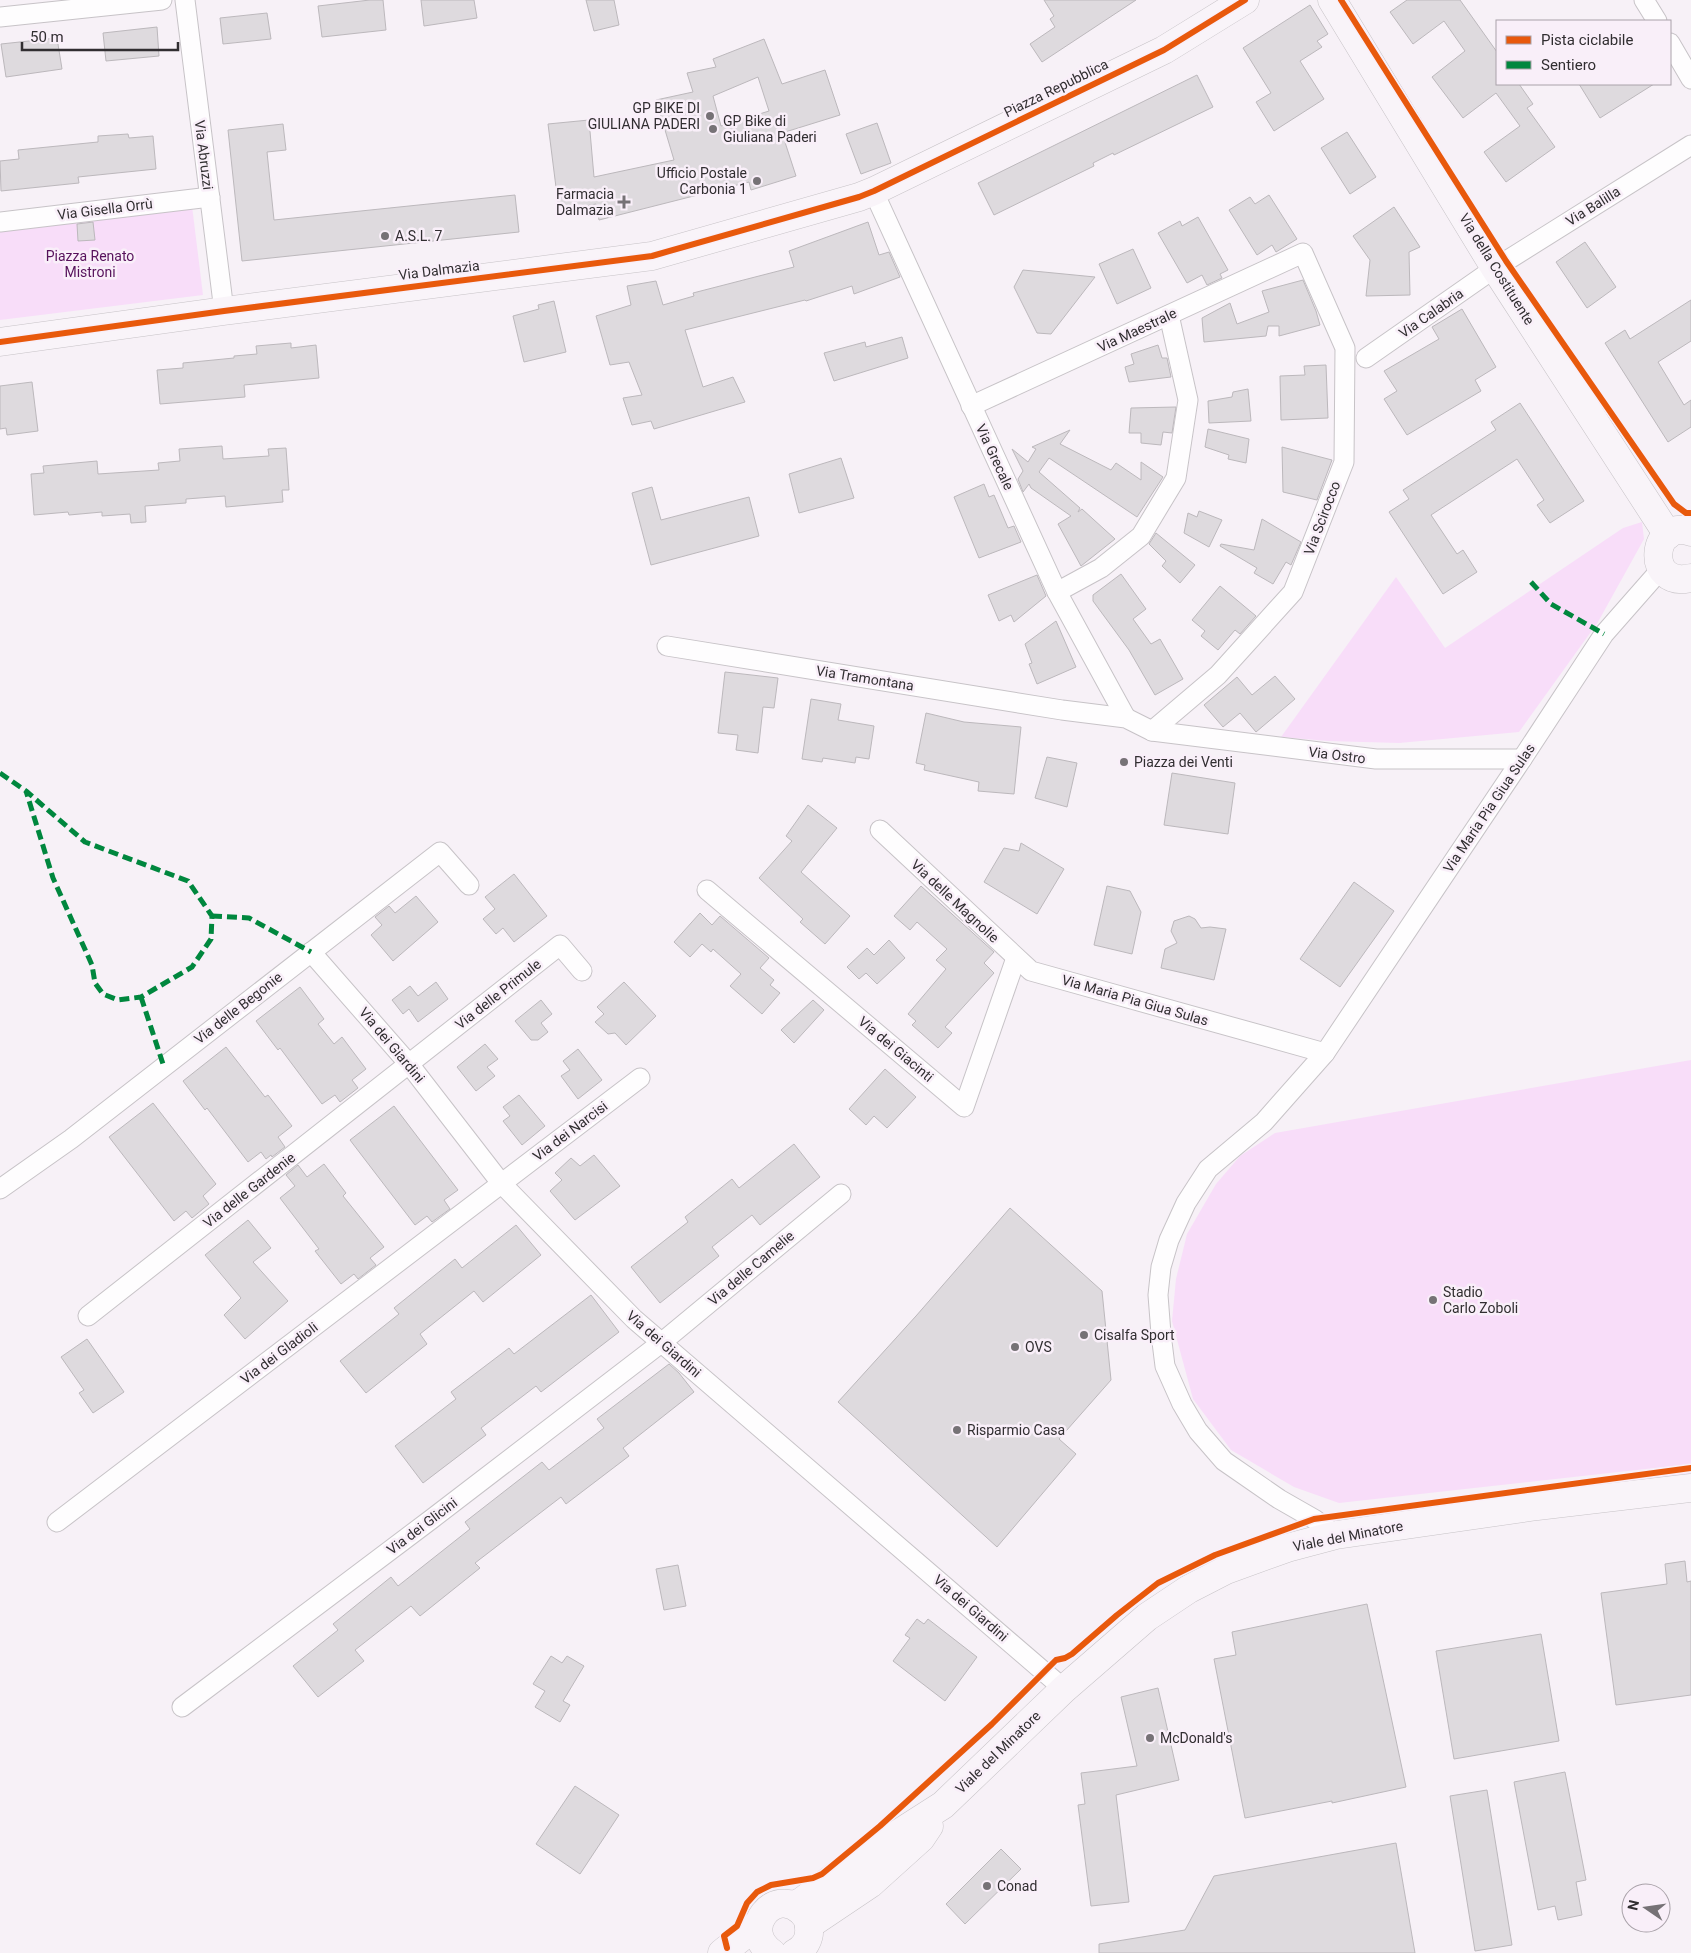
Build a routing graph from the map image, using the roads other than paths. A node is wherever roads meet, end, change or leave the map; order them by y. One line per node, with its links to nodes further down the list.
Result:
1 (162, 0): 6 (street)
2 (185, 0): 12 (street, Via Abruzzi)
3 (1245, 0): 11 (street, Piazza Repubblica)
4 (1332, 0): 15 (street, Via della Costituente)
5 (1644, 0): 7 (street)
6 (0, 17)
7 (1656, 20)
8 (1671, 45): 9 (street)
9 (1691, 79)
10 (1691, 145): 15 (street, Via Balilla)
11 (874, 191): 16 (street, Via Dalmazia); 20 (street, Via Grecale)
12 (210, 197): 13 (street, Via Gisella Orrù); 16 (street, Via Abruzzi)
13 (0, 222)
14 (1303, 253): 17 (street, Via Maestrale); 27 (street, Via Scirocco)
15 (1496, 268): 19 (street, Via Calabria); 21 (street, Via della Costituente)
16 (224, 311): 18 (street, Via Dalmazia)
17 (1169, 315): 20 (street, Via Maestrale); 24 (street)
18 (0, 342)
19 (1366, 358)
20 (971, 406): 24 (street, Via Grecale)
21 (1679, 533): 22 (street)
22 (1662, 568): 23 (street); 28 (street, Via Maria Pia Giua Sulas)
23 (1691, 578)
24 (1057, 592): 26 (street, Via Grecale)
25 (667, 646): 26 (street, Via Tramontana)
26 (1126, 718): 27 (street)
27 (1152, 731): 28 (street, Via Ostro)
28 (1522, 759): 36 (street, Via Maria Pia Giua Sulas)
29 (880, 830): 33 (street, Via delle Magnolie)
30 (469, 885): 32 (street, Via delle Begonie)
31 (707, 890): 33 (street, Via dei Giacinti)
32 (311, 952): 37 (street, Via dei Giardini); 40 (street, Via delle Begonie)
33 (1016, 958): 35 (street, Via delle Magnolie)
34 (582, 971): 37 (street, Via delle Primule)
35 (1031, 971): 36 (street, Via Maria Pia Giua Sulas)
36 (1325, 1053): 46 (street, Via Maria Pia Giua Sulas)
37 (409, 1064): 39 (street, Via dei Giardini); 42 (street, Via delle Gardenie)
38 (640, 1078): 39 (street, Via dei Narcisi)
39 (501, 1183): 43 (street, Via dei Giardini); 45 (street, Via dei Gladioli)
40 (0, 1188)
41 (841, 1194): 43 (street, Via delle Camelie)
42 (88, 1316)
43 (661, 1343): 47 (street, Via dei Giardini); 48 (street, Via dei Glicini)
44 (1691, 1488): 46 (street, Viale del Minatore)
45 (57, 1522)
46 (1336, 1535): 47 (street, Viale del Minatore)
47 (1064, 1689): 49 (street, Viale del Minatore)
48 (182, 1707)
49 (801, 1915): 50 (street); 51 (street)
50 (763, 1945): 52 (street)
51 (798, 1952)
52 (722, 1953)

